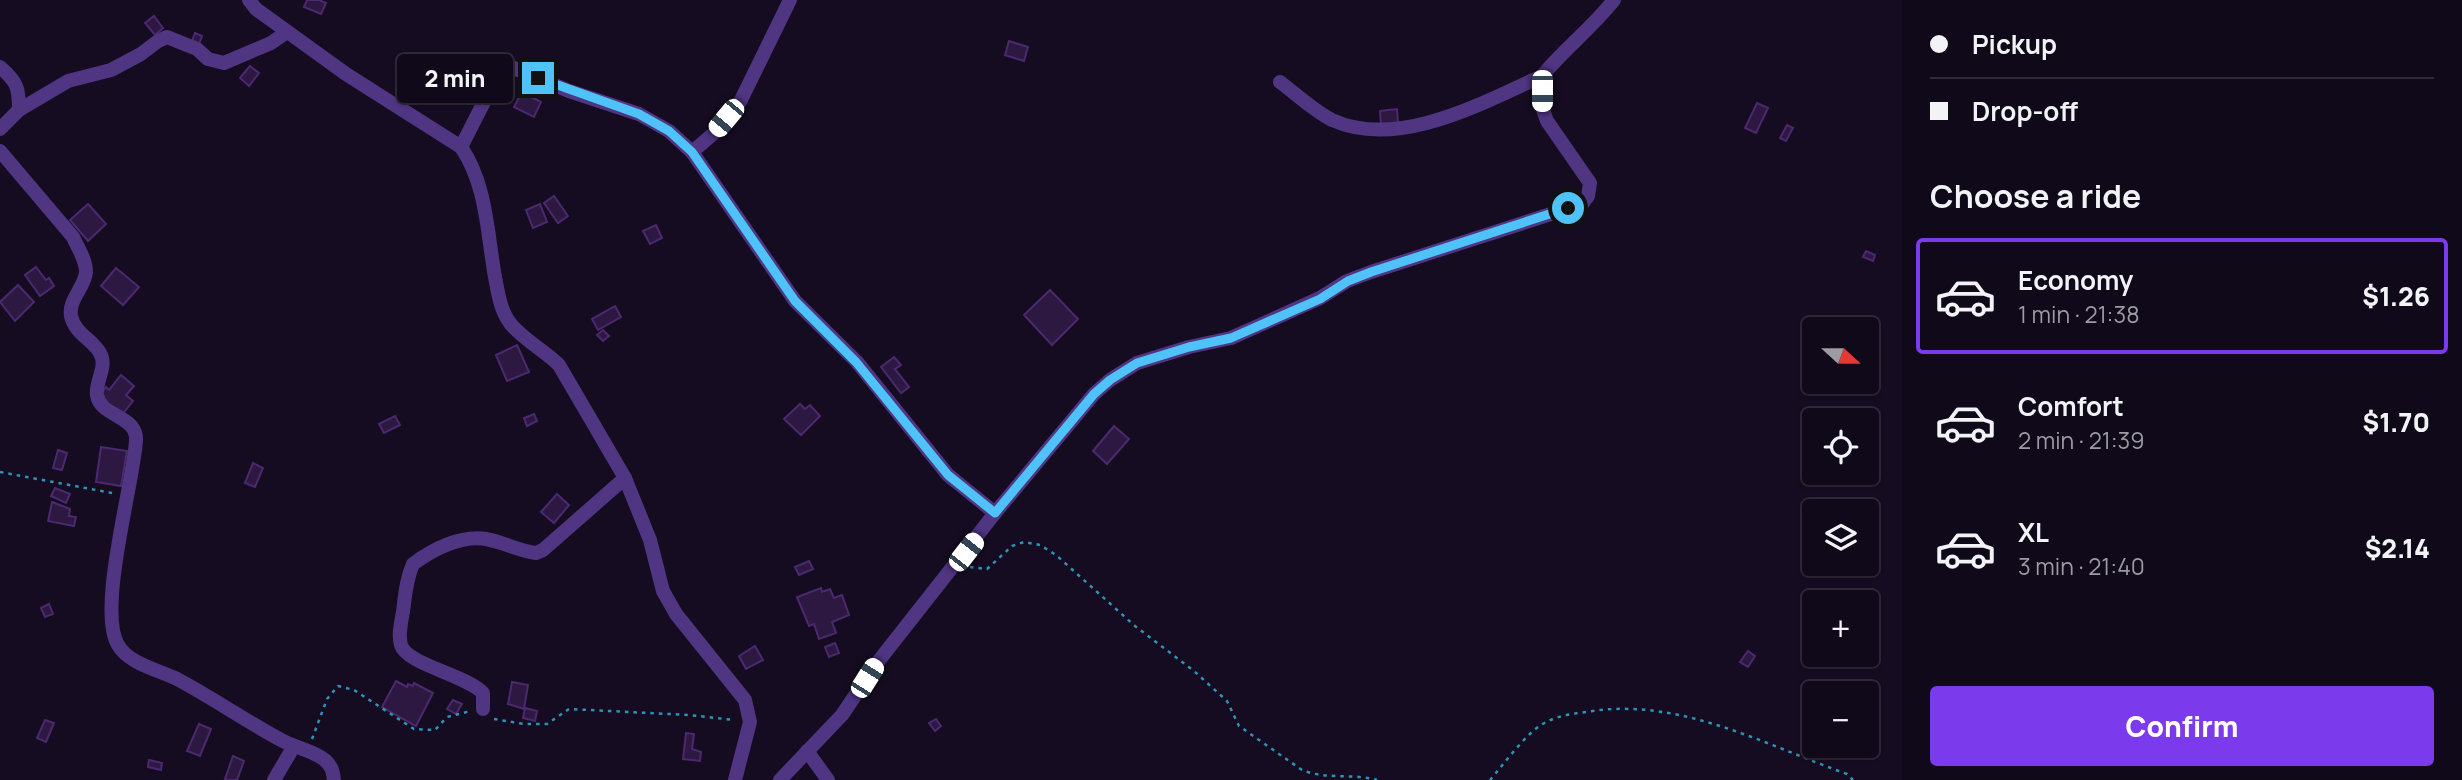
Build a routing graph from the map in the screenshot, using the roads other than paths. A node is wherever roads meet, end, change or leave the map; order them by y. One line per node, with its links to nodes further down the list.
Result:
1 (249, 0): 4 (street)
2 (790, 0): 12 (street)
3 (1614, 0): 6 (street)
4 (287, 32): 8 (street); 10 (street)
5 (0, 67): 8 (street)
6 (1542, 76): 7 (street); 14 (street)
7 (1280, 82)
8 (19, 110): 9 (street)
9 (0, 129)
10 (461, 148): 12 (street); 13 (street)
11 (0, 151): 16 (street)
12 (692, 152): 14 (street)
13 (625, 478): 15 (street); 20 (street)
14 (995, 513): 17 (street)
15 (483, 709)
16 (301, 749): 18 (street); 19 (street)
17 (807, 751): 21 (street); 22 (street)
18 (274, 780)
19 (334, 780)
20 (735, 780)
21 (780, 780)
22 (828, 780)

